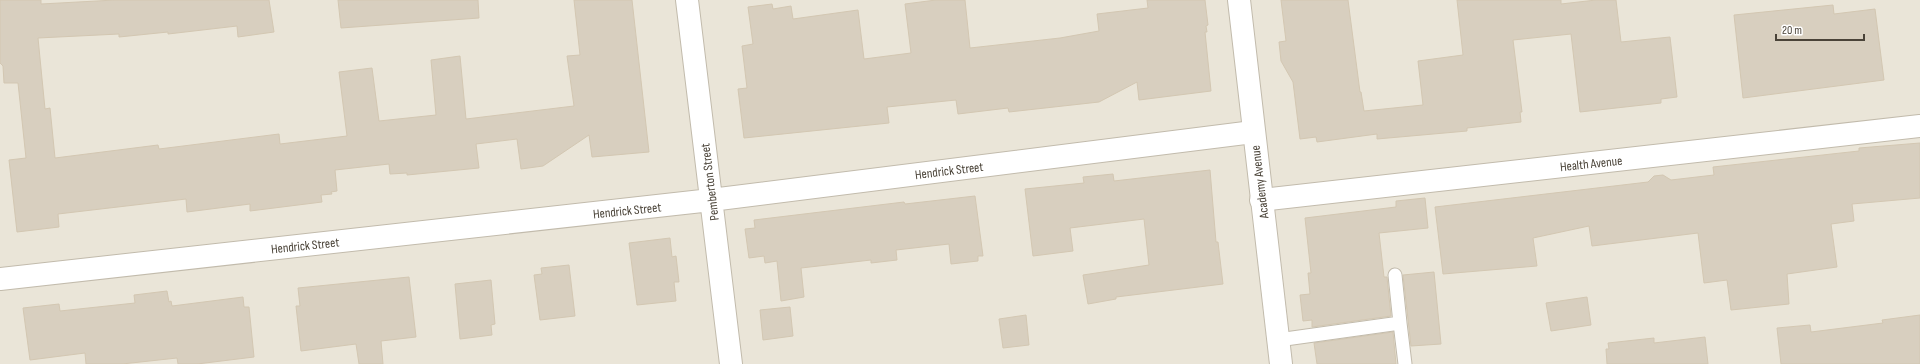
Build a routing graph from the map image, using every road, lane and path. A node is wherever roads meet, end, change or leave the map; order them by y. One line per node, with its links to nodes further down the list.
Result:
1 (687, 0): 5 (street, Pemberton Street)
2 (1239, 0): 4 (street, Academy Avenue)
3 (1920, 126): 6 (street, Health Avenue)
4 (1253, 132): 5 (street, Hendrick Street); 6 (street, Academy Avenue)
5 (711, 200): 8 (street, Hendrick Street); 11 (street, Pemberton Street)
6 (1261, 200): 10 (street, Academy Avenue)
7 (1394, 275): 9 (lane)
8 (0, 279)
9 (1400, 323): 10 (lane); 13 (lane)
10 (1278, 340): 12 (street, Academy Avenue)
11 (731, 364)
12 (1281, 364)
13 (1405, 364)

